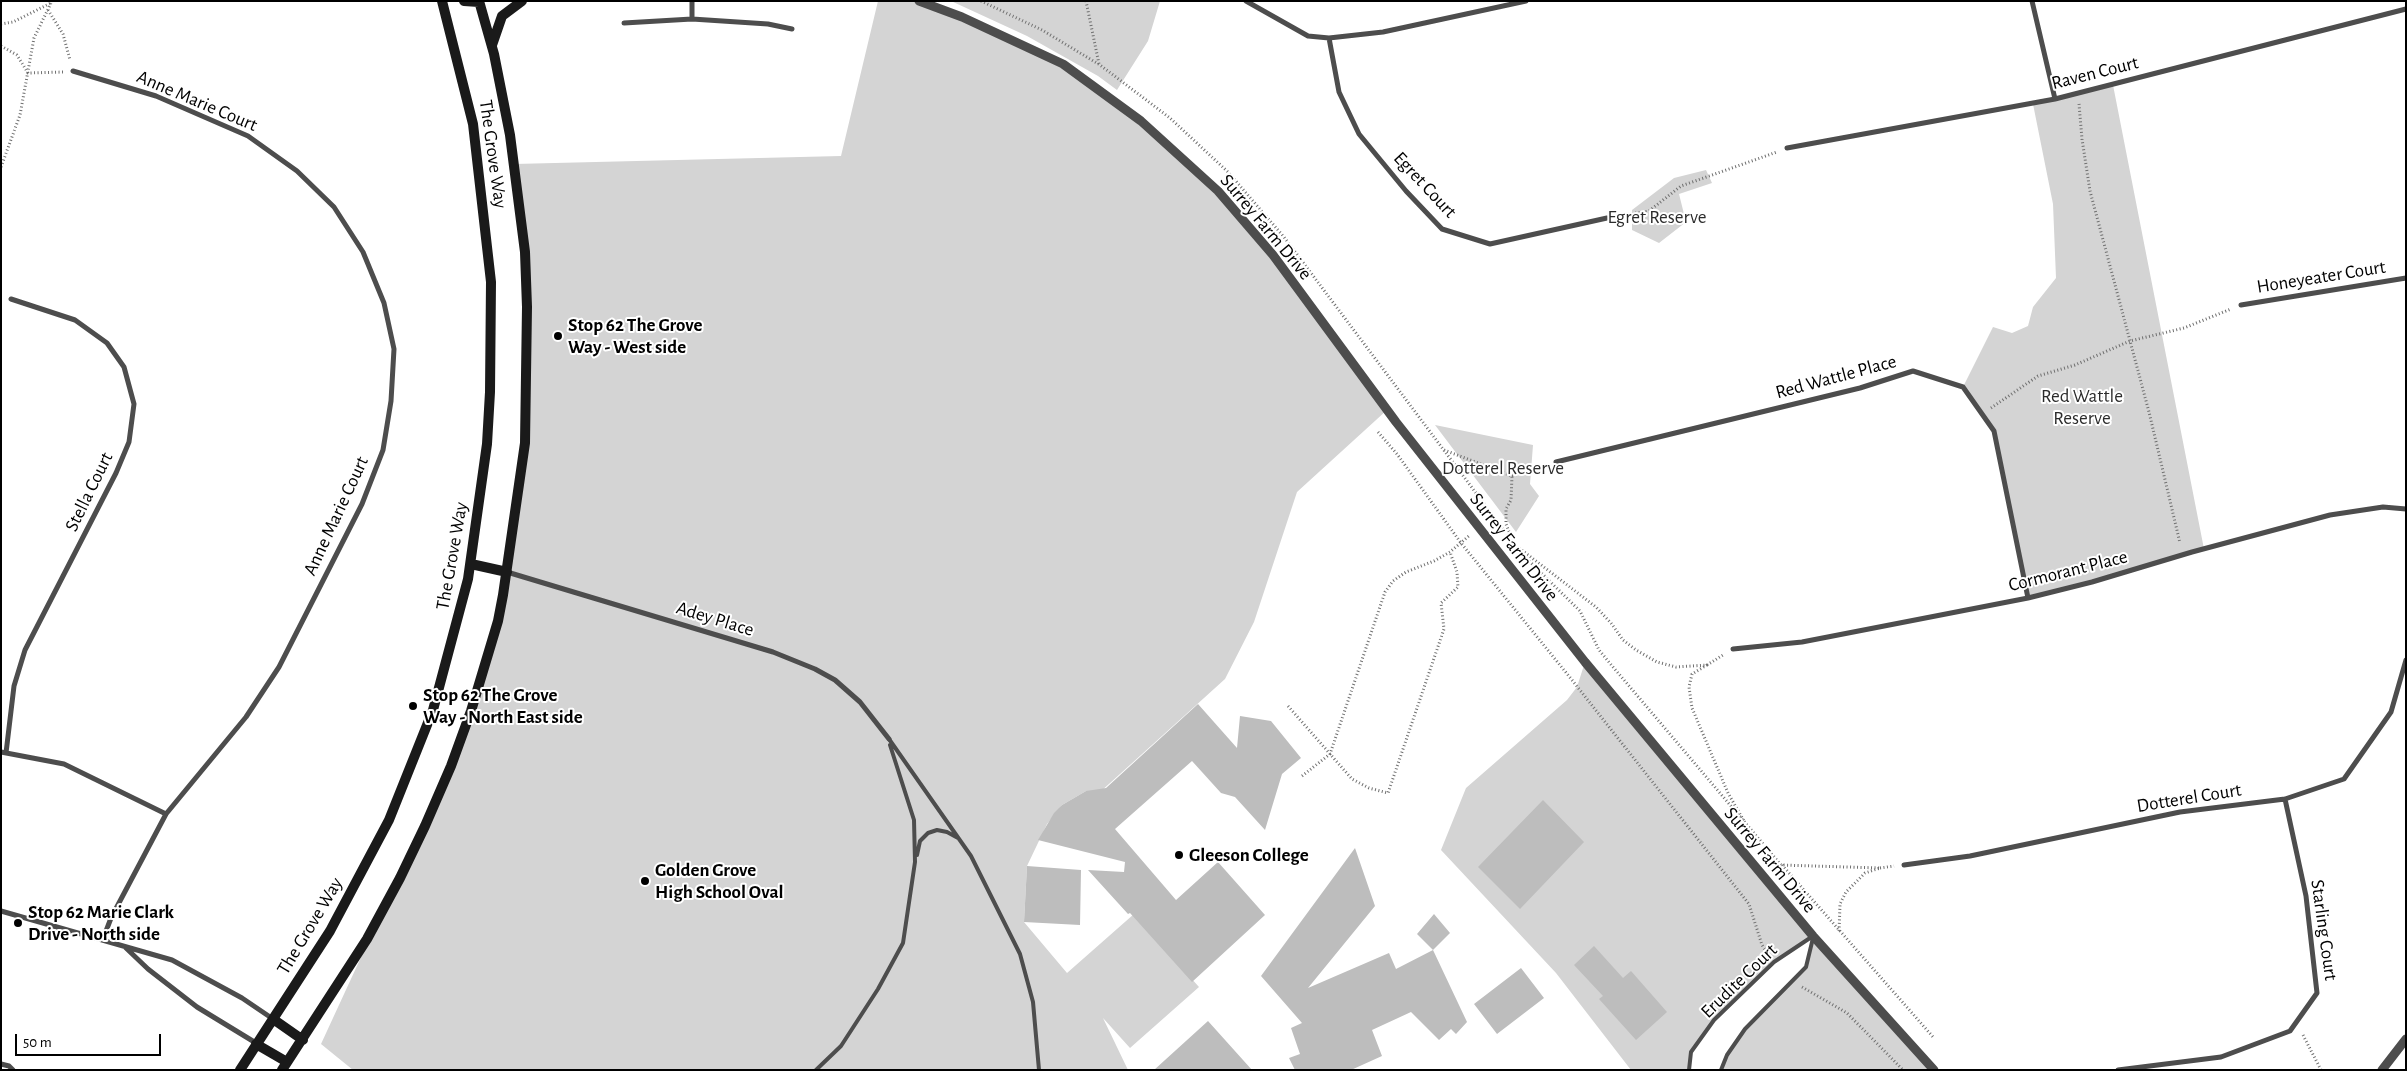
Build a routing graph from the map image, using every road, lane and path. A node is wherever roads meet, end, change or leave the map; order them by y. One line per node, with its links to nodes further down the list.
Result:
1 (442, 1): 46 (main road, The Grove Way)
2 (464, 1): 12 (main road)
3 (522, 1): 20 (main road)
4 (692, 1): 15 (street)
5 (919, 1): 41 (street, Surrey Farm Drive)
6 (981, 1): 22 (path)
7 (1086, 1): 22 (path)
8 (1246, 1): 19 (street)
9 (1526, 1): 19 (street)
10 (2032, 1): 26 (street)
11 (52, 2): 14 (path); 17 (path)
12 (480, 2): 20 (main road, The Grove Way)
13 (2406, 8): 25 (street, Raven Court)
14 (48, 10): 23 (path); 24 (path)
15 (692, 18): 16 (street); 18 (street)
16 (624, 23)
17 (1, 24)
18 (792, 29)
19 (1329, 38): 29 (street, Egret Court)
20 (492, 45): 47 (main road, The Grove Way)
21 (1, 46): 24 (path)
22 (1100, 65): 36 (path)
23 (72, 71): 24 (path); 58 (street, Anne Marie Court)
24 (28, 73): 28 (path)
25 (2078, 94): 26 (street, Raven Court); 33 (path)
26 (2055, 100): 27 (street, Raven Court)
27 (1787, 148): 29 (path)
28 (1, 167)
29 (1607, 218)
30 (2406, 278): 32 (street, Honeyeater Court)
31 (11, 299): 54 (street, Stella Court)
32 (2241, 305): 33 (path)
33 (2130, 341): 34 (path); 45 (path)
34 (1982, 413): 37 (street, Red Wattle Place); 48 (street, Red Wattle Place)
35 (1378, 432): 43 (path)
36 (1444, 450): 38 (path); 40 (path)
37 (1556, 462): 38 (path)
38 (1512, 476): 42 (path)
39 (2406, 509): 45 (street, Cormorant Place)
40 (1494, 516): 41 (path); 42 (path)
41 (1479, 529): 43 (path); 66 (street, Surrey Farm Drive)
42 (1512, 541): 51 (path); 59 (path)
43 (1461, 543): 44 (path); 69 (path)
44 (1450, 552): 55 (path); 55 (path)
45 (2183, 554): 48 (street, Cormorant Place)
46 (471, 564): 47 (main road); 71 (main road, The Grove Way)
47 (506, 572): 53 (street, Adey Place); 75 (main road, The Grove Way)
48 (2028, 598): 49 (street, Cormorant Place)
49 (1733, 649): 51 (path)
50 (2406, 660): 57 (street, Dotterel Court)
51 (1707, 665): 59 (path)
52 (1288, 706): 55 (path)
53 (889, 739): 60 (lane); 61 (lane)
54 (3, 752): 58 (street)
55 (1330, 754): 56 (path)
56 (1302, 776)
57 (2285, 799): 63 (street, Dotterel Court); 72 (street, Starling Court)
58 (166, 814): 67 (street, Anne Marie Court)
59 (1748, 828): 62 (path)
60 (960, 839): 61 (lane); 83 (lane)
61 (915, 862): 82 (lane)
62 (1781, 865): 65 (path); 65 (path)
63 (1904, 865)
64 (1, 911): 67 (street)
65 (1839, 933): 73 (path)
66 (1813, 936): 69 (lane, Erudite Court); 70 (lane, Erudite Court); 87 (street, Surrey Farm Drive)
67 (103, 939): 68 (street)
68 (126, 948): 71 (street); 76 (street)
69 (1774, 962): 84 (lane, Erudite Court)
70 (1792, 982): 85 (lane, Erudite Court); 86 (path)
71 (273, 1019): 75 (main road); 76 (main road, The Grove Way)
72 (2296, 1022): 88 (street, Starling Court); 89 (path)
73 (1934, 1038)
74 (2406, 1039): 90 (street)
75 (303, 1040): 79 (main road, The Grove Way)
76 (256, 1044): 79 (main road); 81 (main road, The Grove Way)
77 (1, 1064): 80 (street)
78 (1906, 1065): 86 (path)
79 (285, 1066)
80 (14, 1070)
81 (240, 1070)
82 (816, 1070)
83 (1039, 1070)
84 (1689, 1070)
85 (1721, 1070)
86 (1902, 1070)
87 (1934, 1070)
88 (2118, 1070)
89 (2321, 1070)
90 (2382, 1070)

